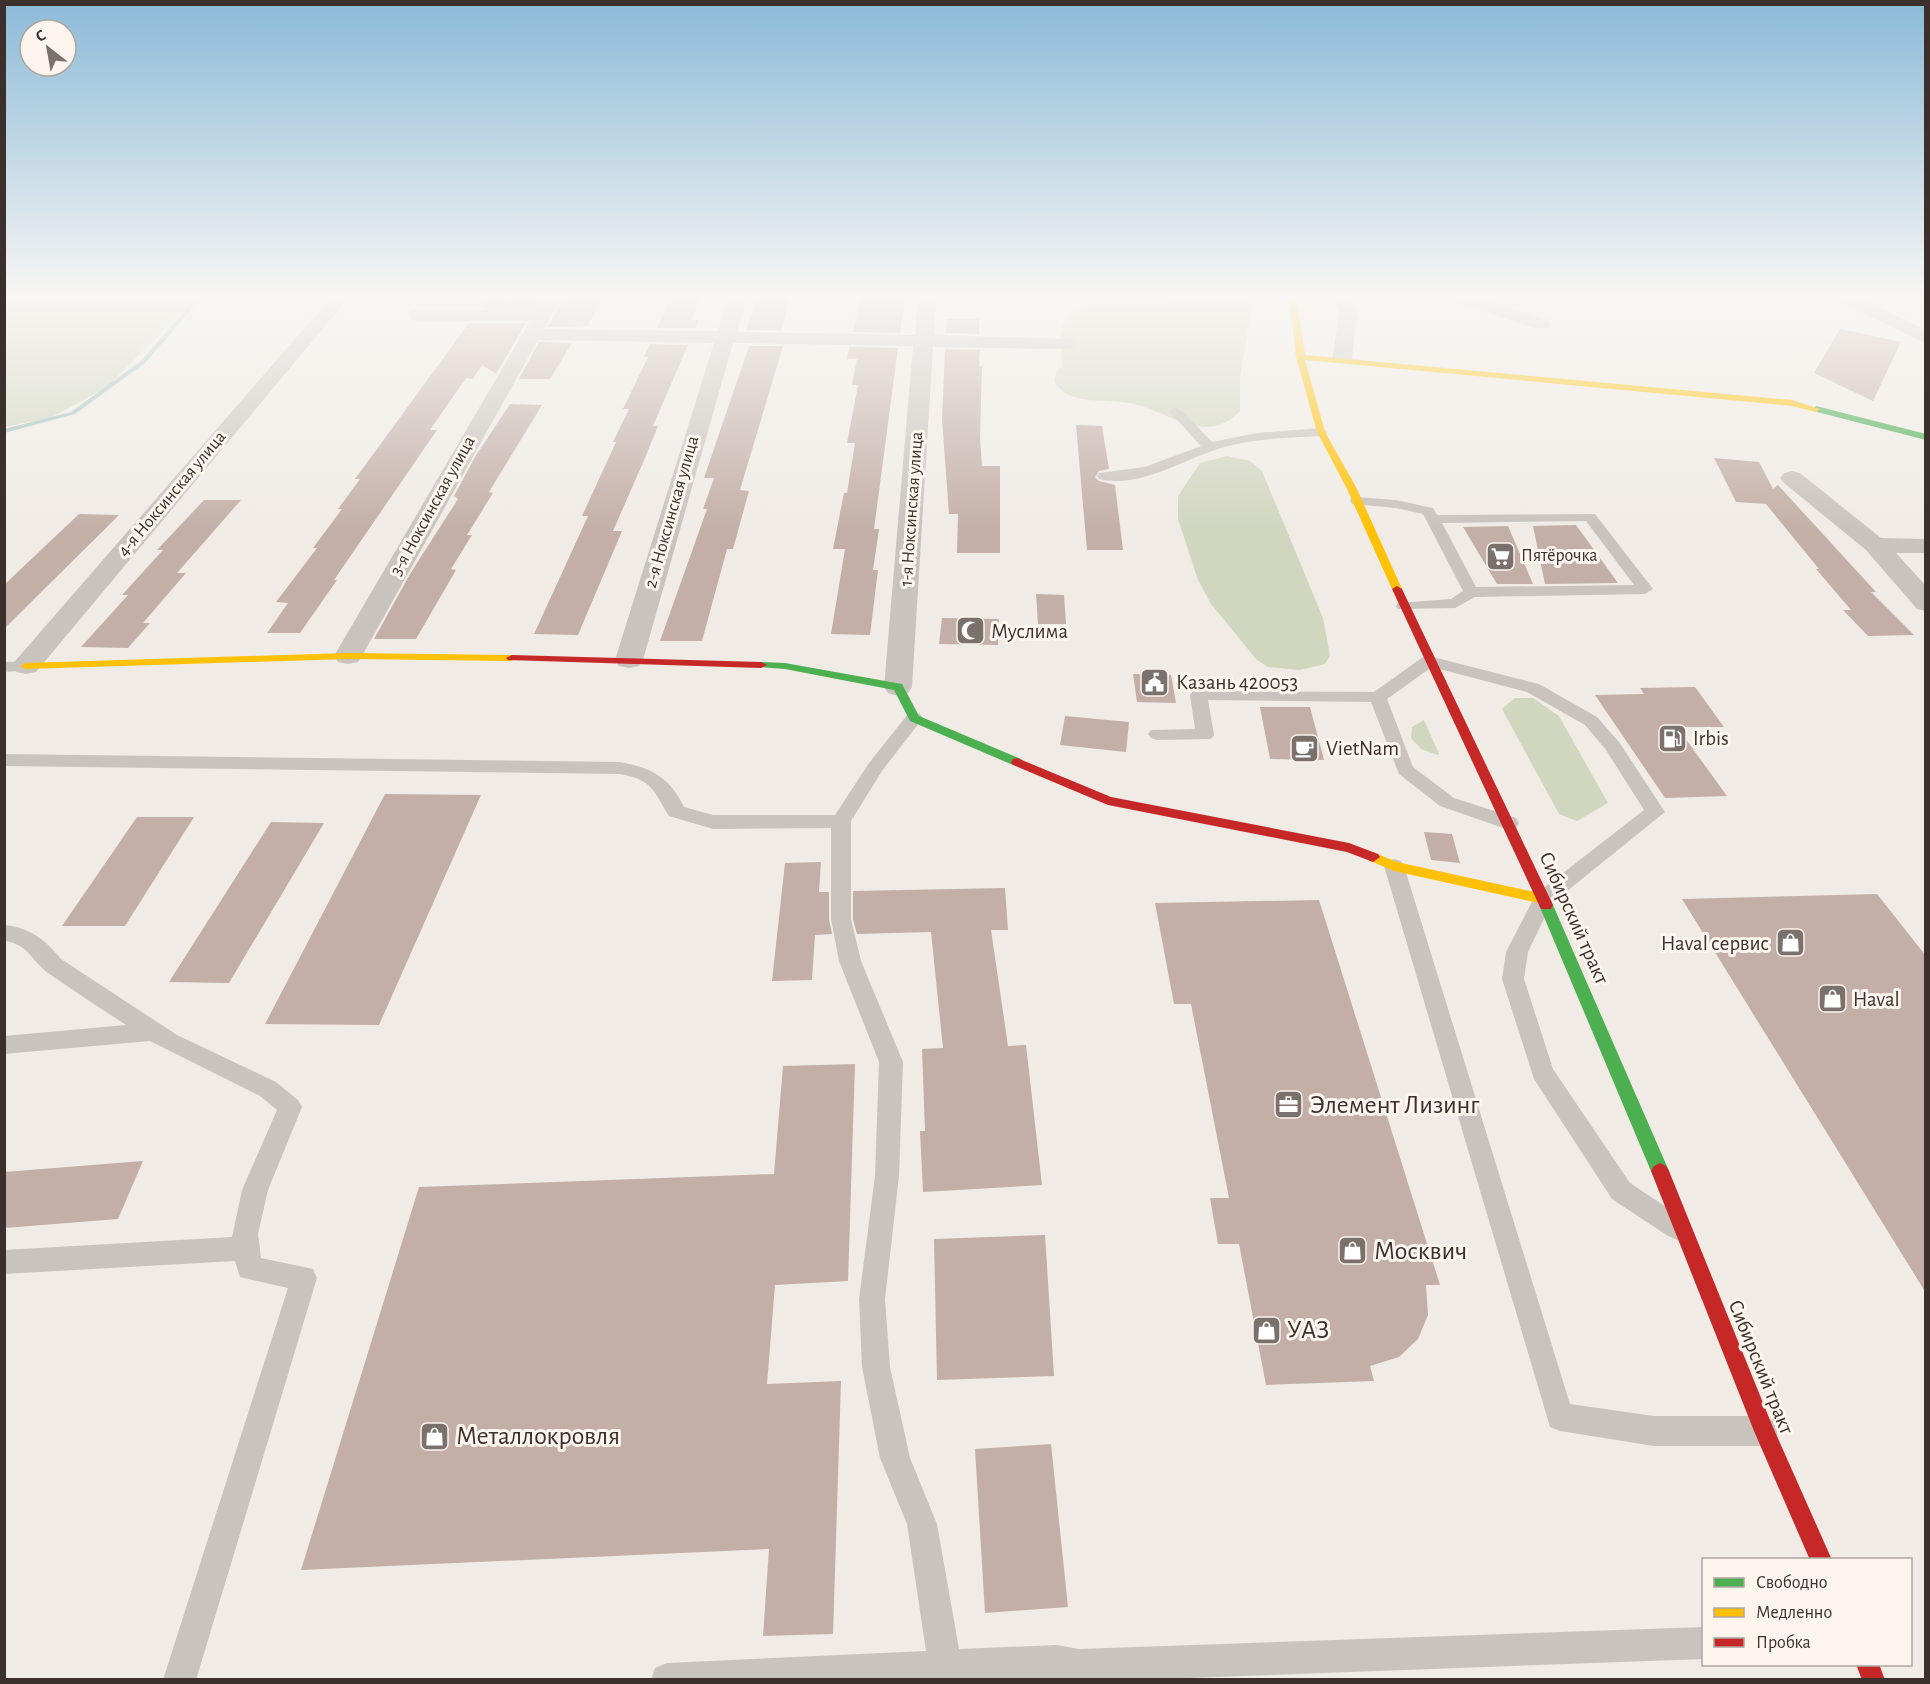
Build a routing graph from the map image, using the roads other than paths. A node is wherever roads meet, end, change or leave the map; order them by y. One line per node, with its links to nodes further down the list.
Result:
1 (273, 374): 23 (street, 4-я Ноксинская улица)
2 (508, 374): 20 (street, 3-я Ноксинская улица)
3 (713, 374): 21 (street, 2-я Ноксинская улица)
4 (922, 374): 24 (street, 1-я Ноксинская улица)
5 (1305, 374): 8 (street, Сибирский тракт)
6 (1491, 374): 9 (street)
7 (1174, 411): 10 (lane)
8 (1321, 432): 10 (lane); 13 (street, Сибирский тракт)
9 (1925, 437)
10 (1210, 447): 11 (lane)
11 (1104, 476)
12 (1792, 478): 15 (street)
13 (1357, 501): 14 (lane); 19 (street, Сибирский тракт)
14 (1432, 519): 17 (lane); 17 (lane)
15 (1875, 546): 16 (street); 18 (street)
16 (1926, 546)
17 (1471, 592): 19 (lane)
18 (1926, 603)
19 (1404, 606): 22 (street, Сибирский тракт)
20 (348, 656): 21 (street); 23 (street)
21 (629, 660): 24 (street)
22 (1429, 661): 25 (lane); 30 (street, Сибирский тракт); 32 (lane)
23 (15, 667)
24 (898, 687): 26 (street)
25 (1378, 697): 27 (lane); 30 (lane)
26 (914, 718): 29 (lane); 31 (street)
27 (1157, 734)
28 (4, 760): 29 (lane)
29 (841, 821): 42 (lane)
30 (1509, 823): 32 (street, Сибирский тракт)
31 (1394, 866): 32 (street); 39 (lane)
32 (1543, 899): 36 (street, Сибирский тракт); 36 (lane)
33 (4, 933): 34 (lane)
34 (154, 1032): 35 (lane); 37 (lane)
35 (4, 1045)
36 (1683, 1232): 39 (street, Сибирский тракт)
37 (247, 1248): 38 (lane); 45 (lane)
38 (4, 1262)
39 (1764, 1431): 40 (street, Сибирский тракт)
40 (1820, 1558)
41 (1702, 1643): 44 (lane)
42 (945, 1666): 44 (lane); 46 (lane)
43 (1867, 1666): 47 (street)
44 (1080, 1672)
45 (179, 1680)
46 (667, 1680)
47 (1874, 1680)

